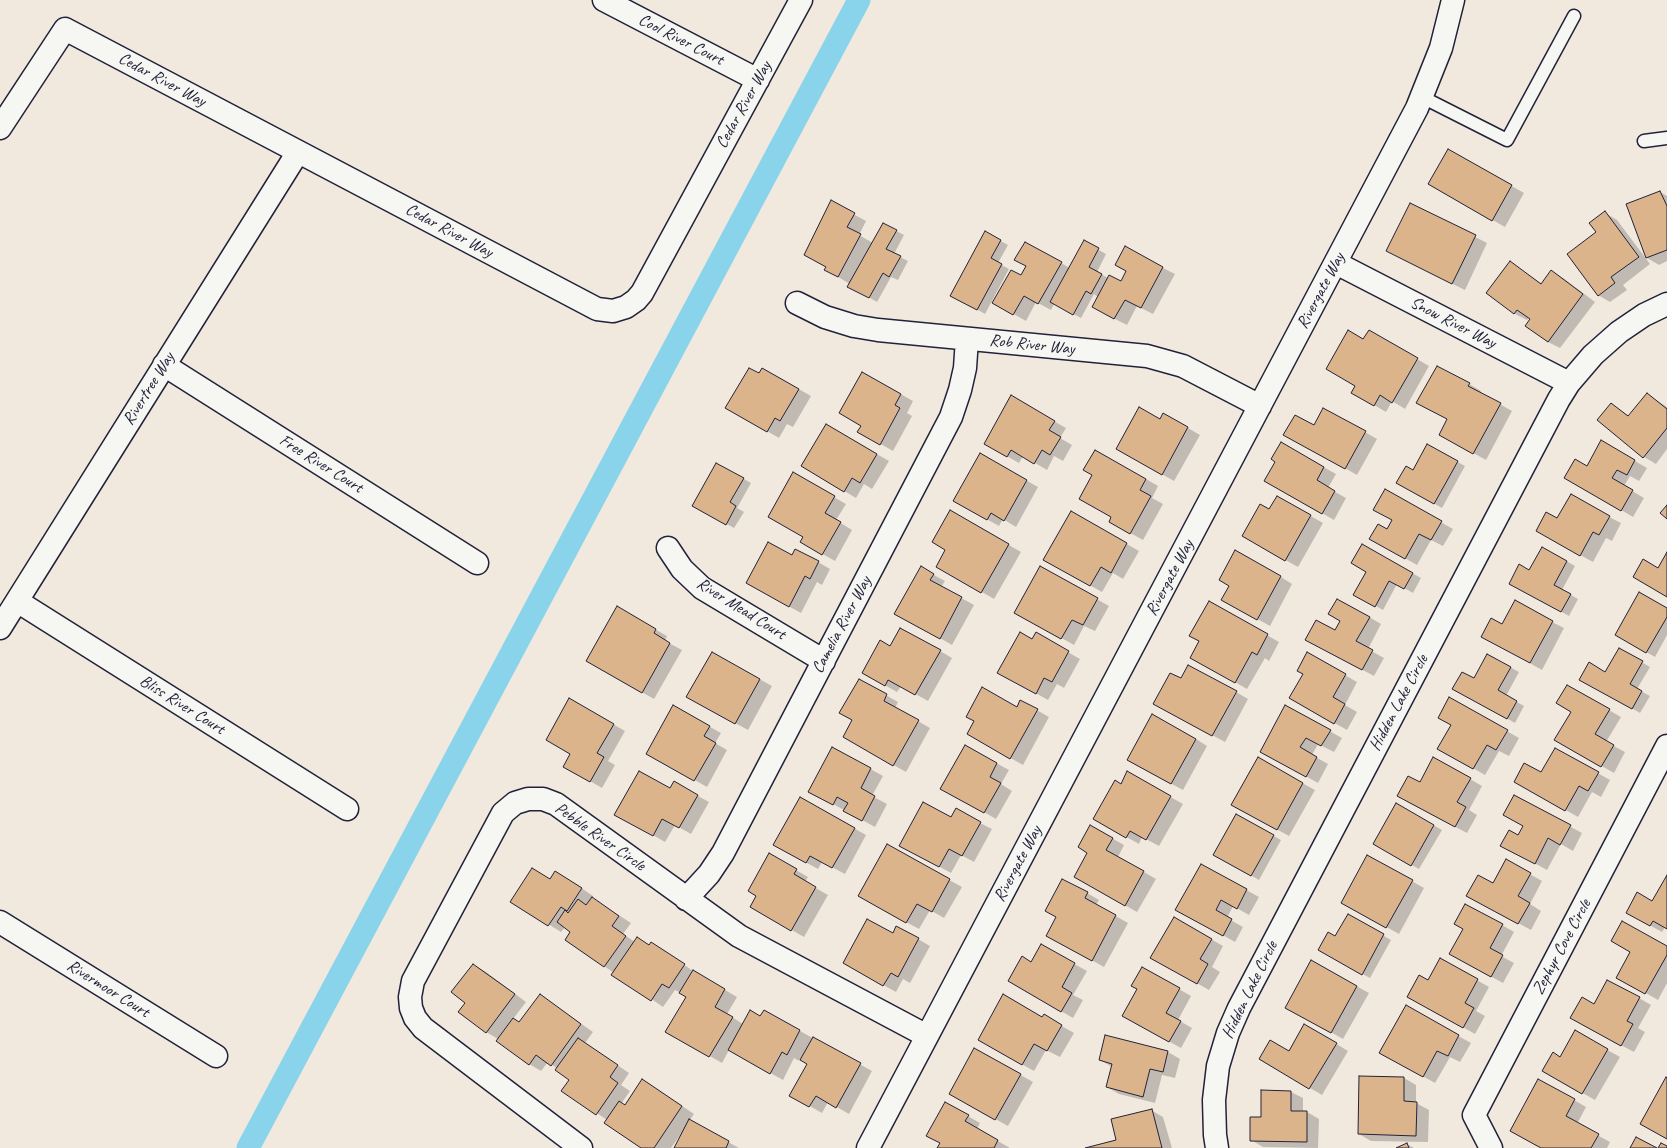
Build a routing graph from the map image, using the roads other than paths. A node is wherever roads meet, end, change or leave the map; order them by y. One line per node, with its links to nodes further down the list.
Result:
1 (604, 0): 5 (street, Cool River Court)
2 (801, 0): 5 (street, Cedar River Way)
3 (1453, 0): 6 (street, Rivergate Way)
4 (1574, 16): 6 (lane)
5 (758, 80): 10 (street, Cedar River Way)
6 (1422, 97): 11 (street, Rivergate Way)
7 (0, 128): 10 (street, Cedar River Way)
8 (1667, 138): 9 (lane)
9 (1644, 141)
10 (298, 152): 15 (street, Rivertree Way)
11 (1336, 263): 16 (street, Snow River Way); 17 (street, Rivergate Way)
12 (797, 303): 14 (street, Rob River Way)
13 (1667, 304): 16 (street, Hidden Lake Circle)
14 (967, 339): 17 (street, Rob River Way); 22 (street, Camelia River Way)
15 (164, 365): 19 (street, Free River Court); 20 (street, Rivertree Way)
16 (1569, 383): 31 (street, Hidden Lake Circle)
17 (1260, 406): 27 (street, Rivergate Way)
18 (668, 548): 22 (street, River Mead Court)
19 (477, 563)
20 (17, 601): 21 (street, Rivertree Way); 24 (street, Bliss River Court)
21 (0, 628)
22 (824, 661): 25 (street, Camelia River Way)
23 (1667, 746): 32 (street, Zephyr Cove Circle)
24 (346, 809)
25 (686, 899): 27 (street, Pebble River Circle); 29 (street, Pebble River Circle)
26 (0, 922): 28 (street, Rivermoor Court)
27 (927, 1036): 30 (street, Rivergate Way)
28 (216, 1056)
29 (579, 1147)
30 (868, 1148)
31 (1217, 1148)
32 (1491, 1148)

